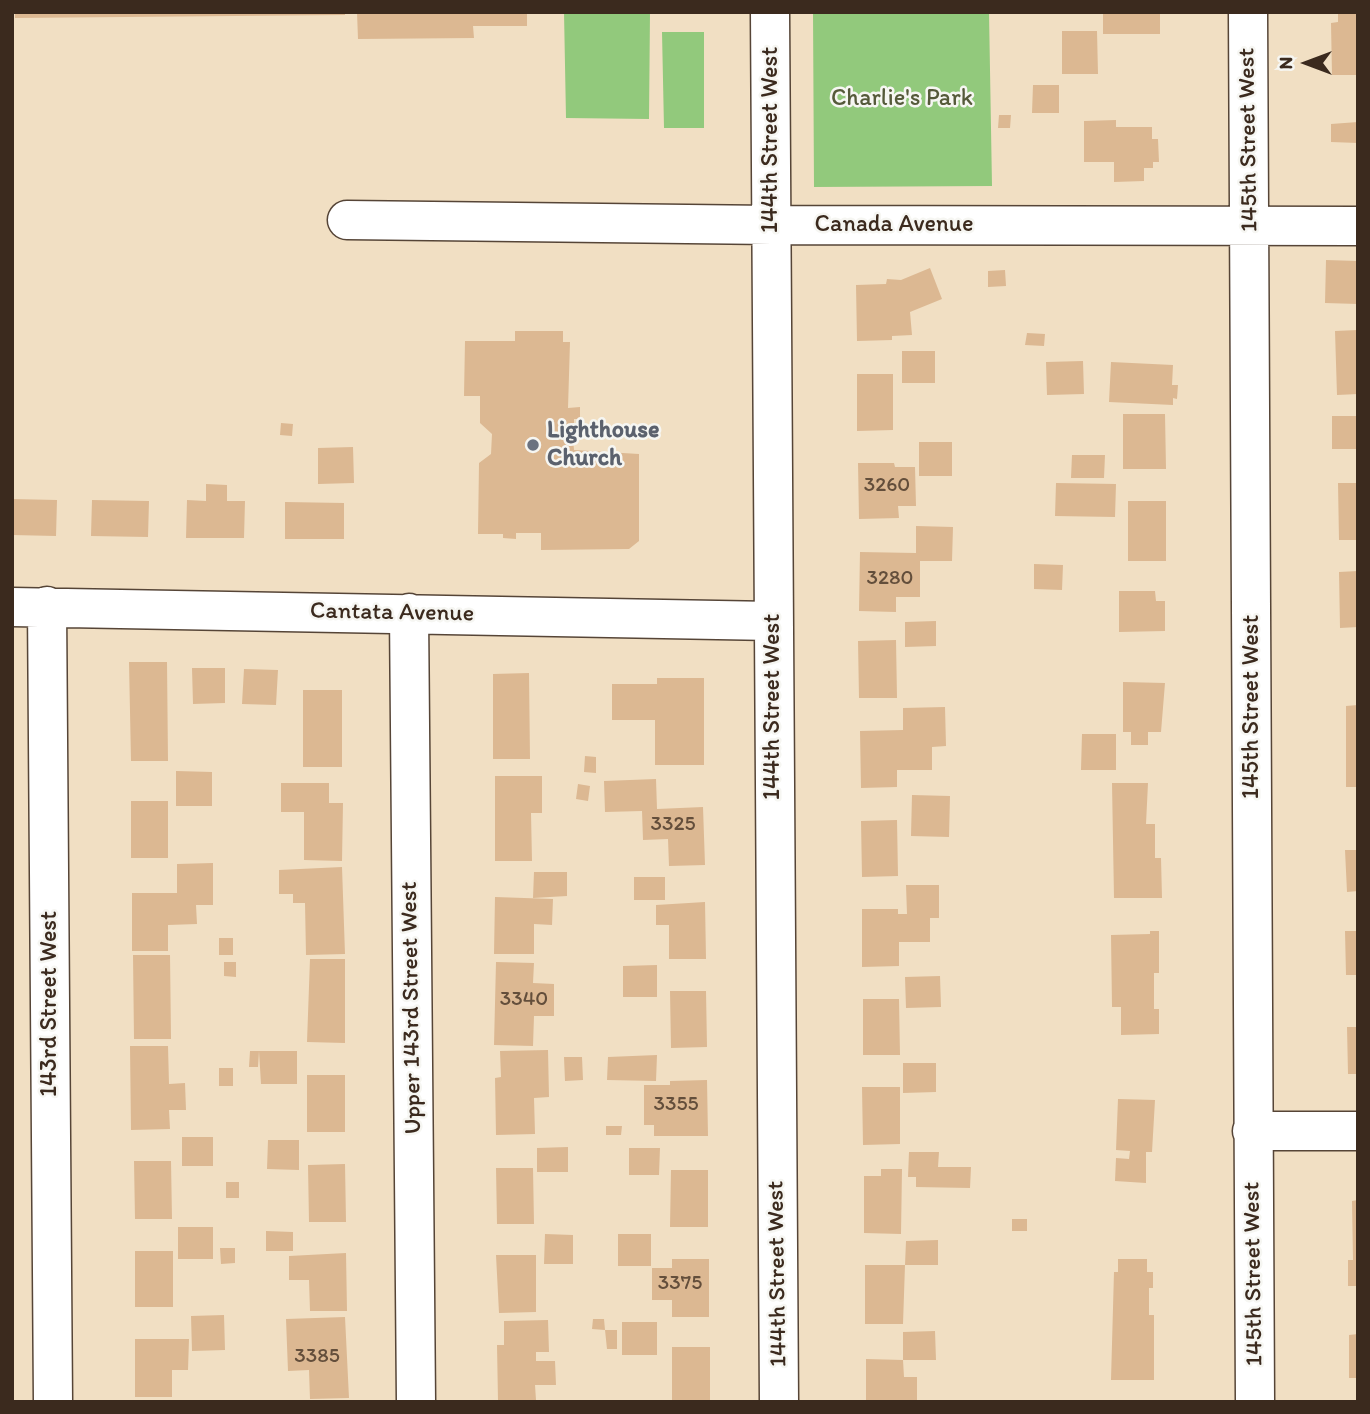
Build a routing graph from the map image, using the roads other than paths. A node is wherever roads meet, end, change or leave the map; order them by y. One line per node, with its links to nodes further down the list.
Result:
1 (770, 12): 4 (street, 144th Street West)
2 (1248, 12): 5 (street, 145th Street West)
3 (347, 220): 4 (street, Canada Avenue)
4 (772, 225): 5 (street, Canada Avenue); 9 (street, 144th Street West)
5 (1251, 226): 6 (street, Canada Avenue); 11 (street, 145th Street West)
6 (1358, 226)
7 (29, 606): 8 (street, Cantata Avenue); 12 (street, 143rd Street West)
8 (409, 613): 9 (street, Cantata Avenue); 13 (street, Upper 143rd Street West)
9 (772, 621): 14 (street, 144th Street West)
10 (1358, 1130): 11 (street)
11 (1252, 1131): 15 (street, 145th Street West)
12 (53, 1402)
13 (416, 1402)
14 (779, 1402)
15 (1255, 1402)

